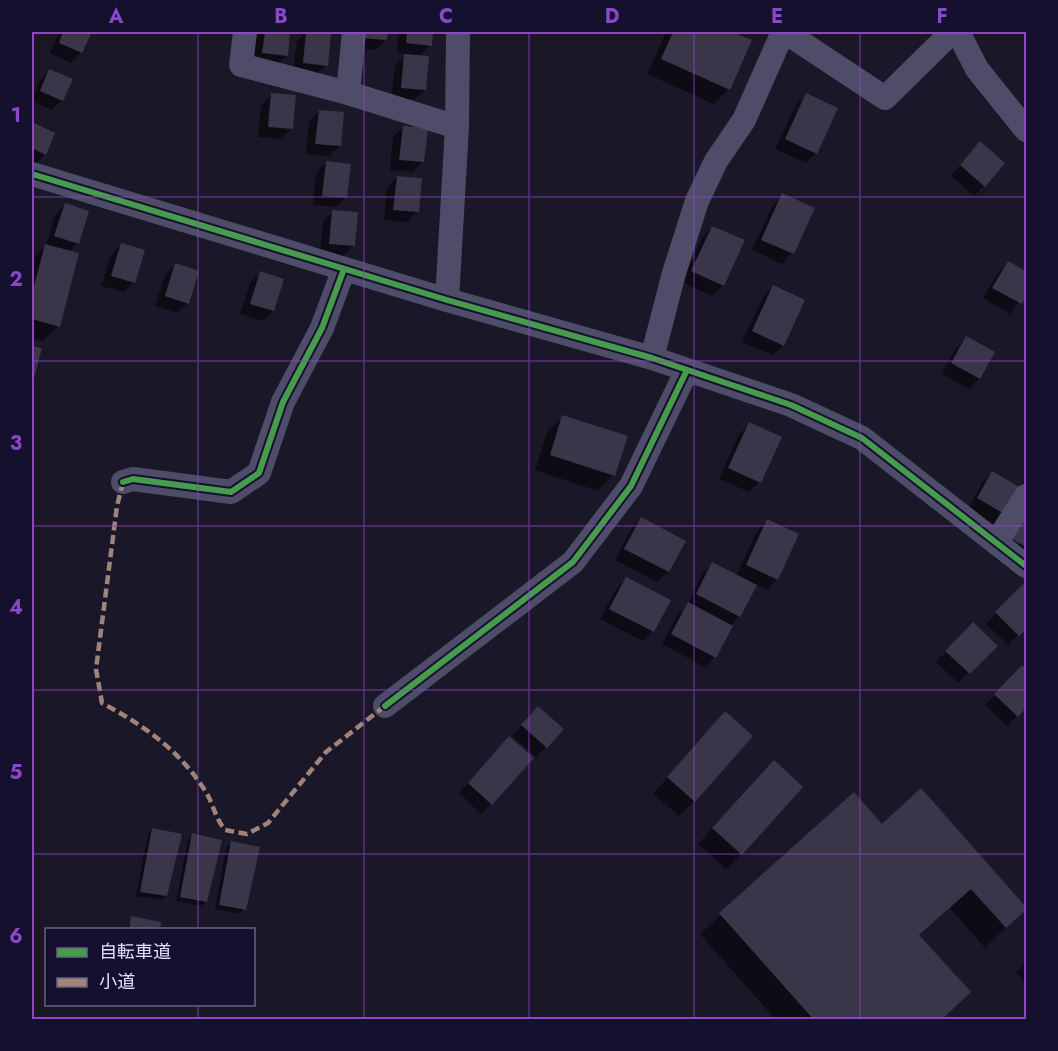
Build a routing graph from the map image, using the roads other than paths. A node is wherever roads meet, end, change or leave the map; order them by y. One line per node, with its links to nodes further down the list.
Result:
1 (244, 32): 7 (street)
2 (354, 32): 7 (street)
3 (458, 32): 8 (street)
4 (784, 32): 5 (street); 13 (street)
5 (952, 32)
6 (958, 32): 9 (street)
7 (348, 93): 8 (street)
8 (457, 127): 12 (street)
9 (1026, 130)
10 (32, 174): 11 (street)
11 (344, 269): 12 (street); 15 (street)
12 (447, 300): 13 (street)
13 (652, 358): 14 (street)
14 (687, 370): 17 (street); 19 (street)
15 (123, 482)
16 (1026, 496): 17 (street)
17 (996, 543): 18 (street)
18 (1026, 566)
19 (385, 706)

